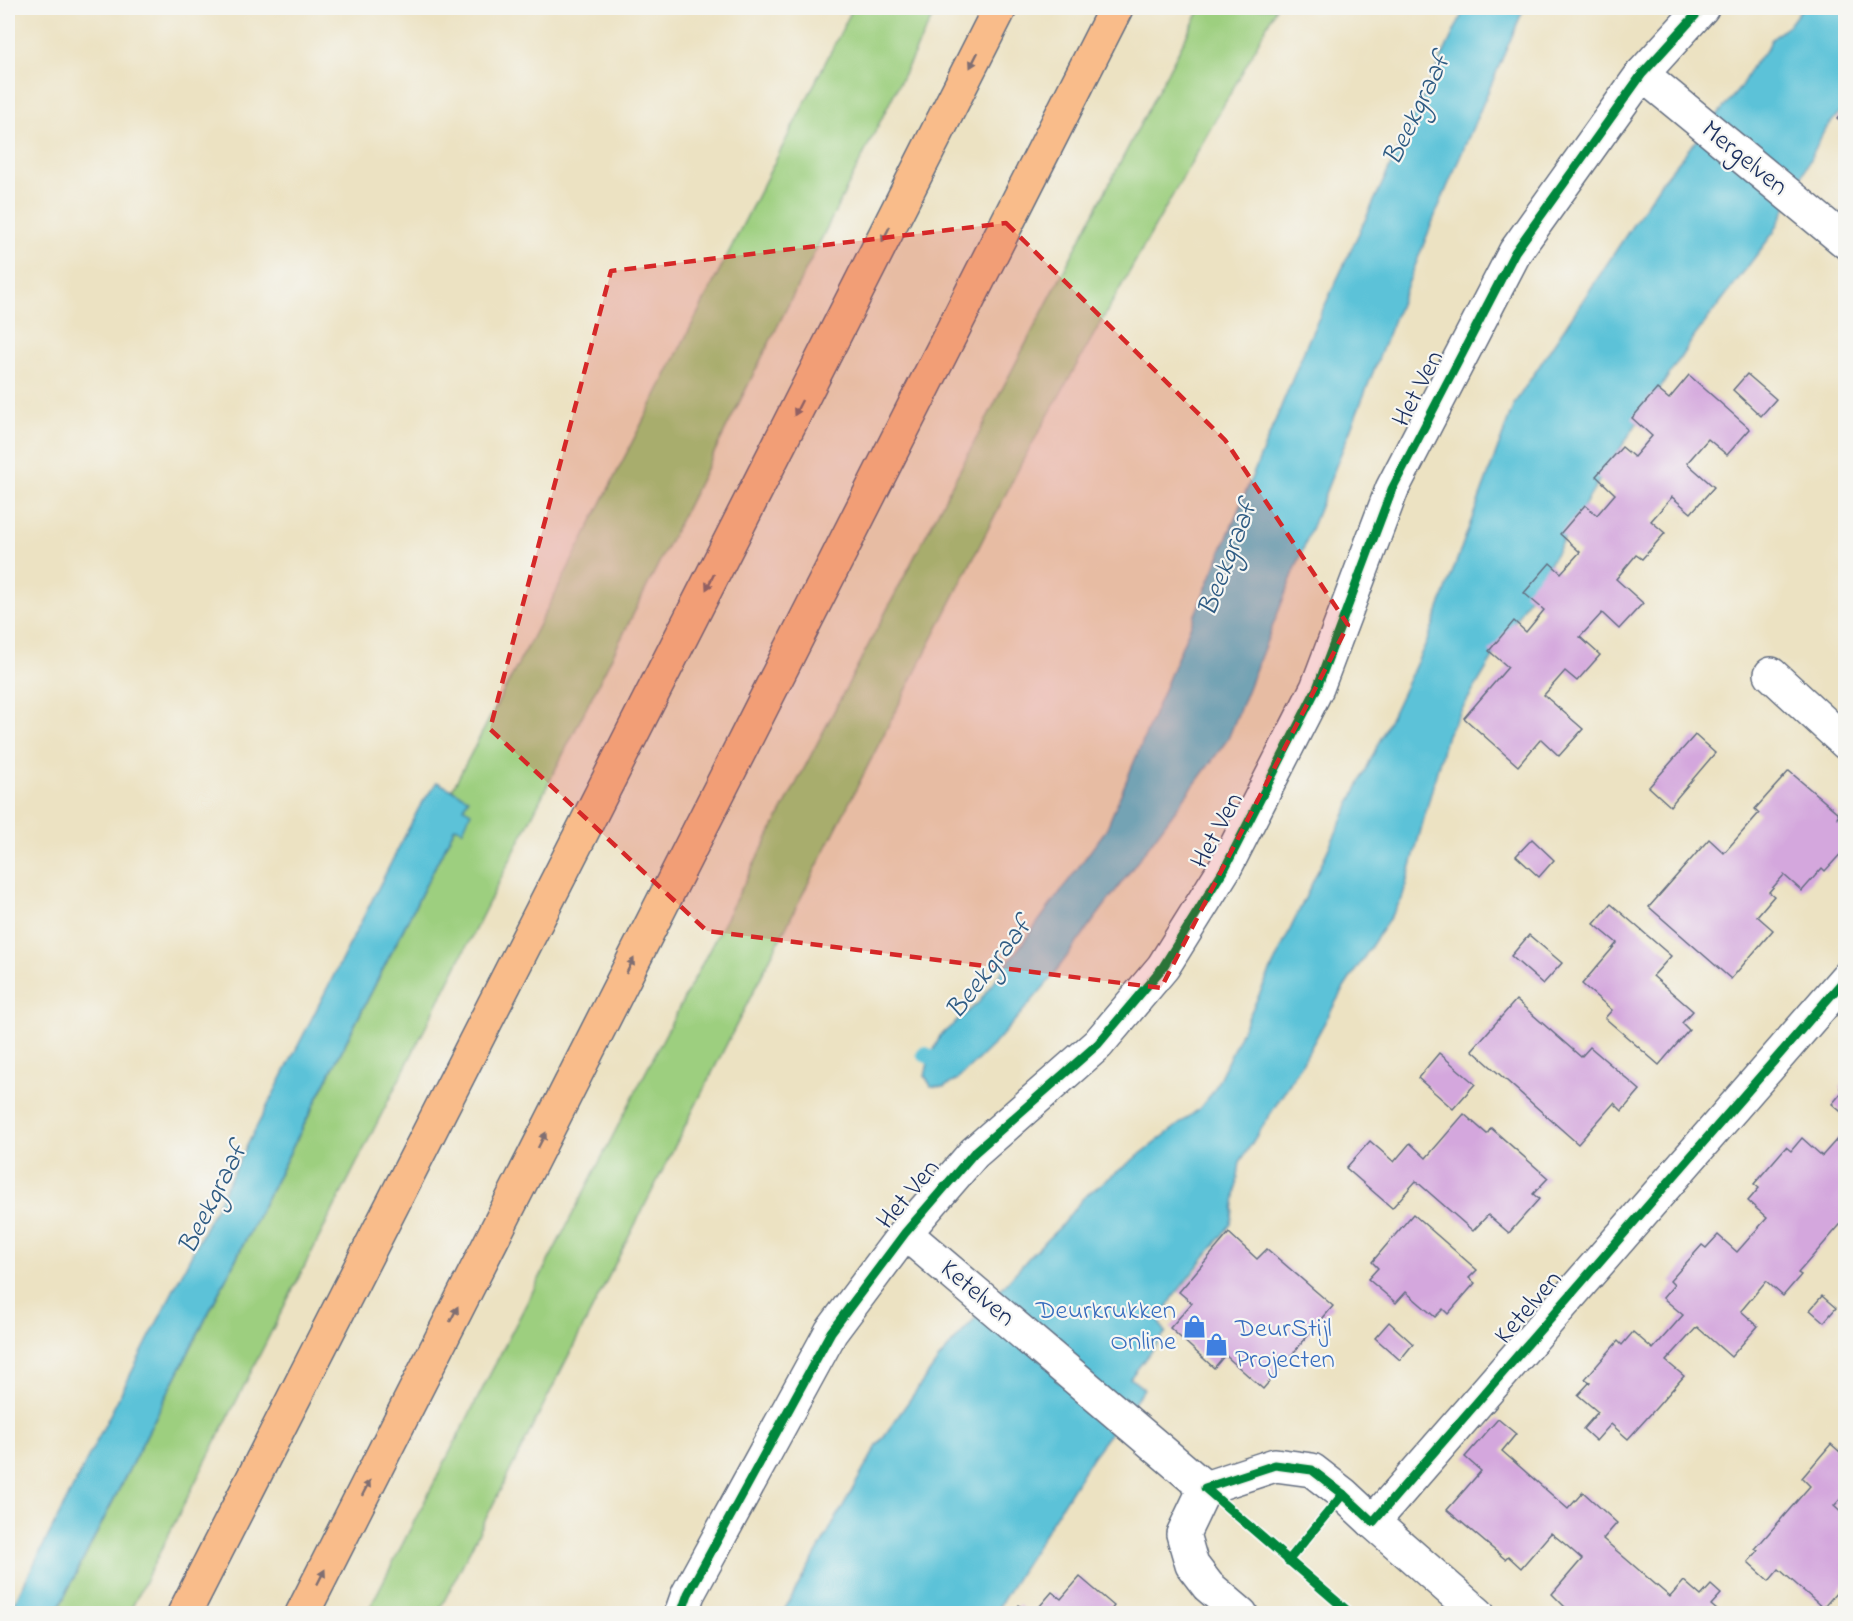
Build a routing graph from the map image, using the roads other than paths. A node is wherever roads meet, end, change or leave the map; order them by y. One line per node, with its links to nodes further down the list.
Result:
1 (1000, 8): 12 (highway, one-way to 12)
2 (1116, 8): 13 (highway, one-way to 2)
3 (1702, 8): 4 (street, Het Ven)
4 (1642, 74): 5 (street, Mergelven); 9 (street, Het Ven)
5 (1838, 236)
6 (1771, 674): 7 (street)
7 (1845, 743)
8 (1845, 978): 11 (street, Ketelven)
9 (905, 1233): 10 (street, Ketelven); 14 (street, Het Ven)
10 (1205, 1488): 11 (street); 15 (street)
11 (1373, 1522): 16 (street)
12 (184, 1614)
13 (302, 1614)
14 (681, 1614)
15 (1240, 1614)
16 (1478, 1614)

